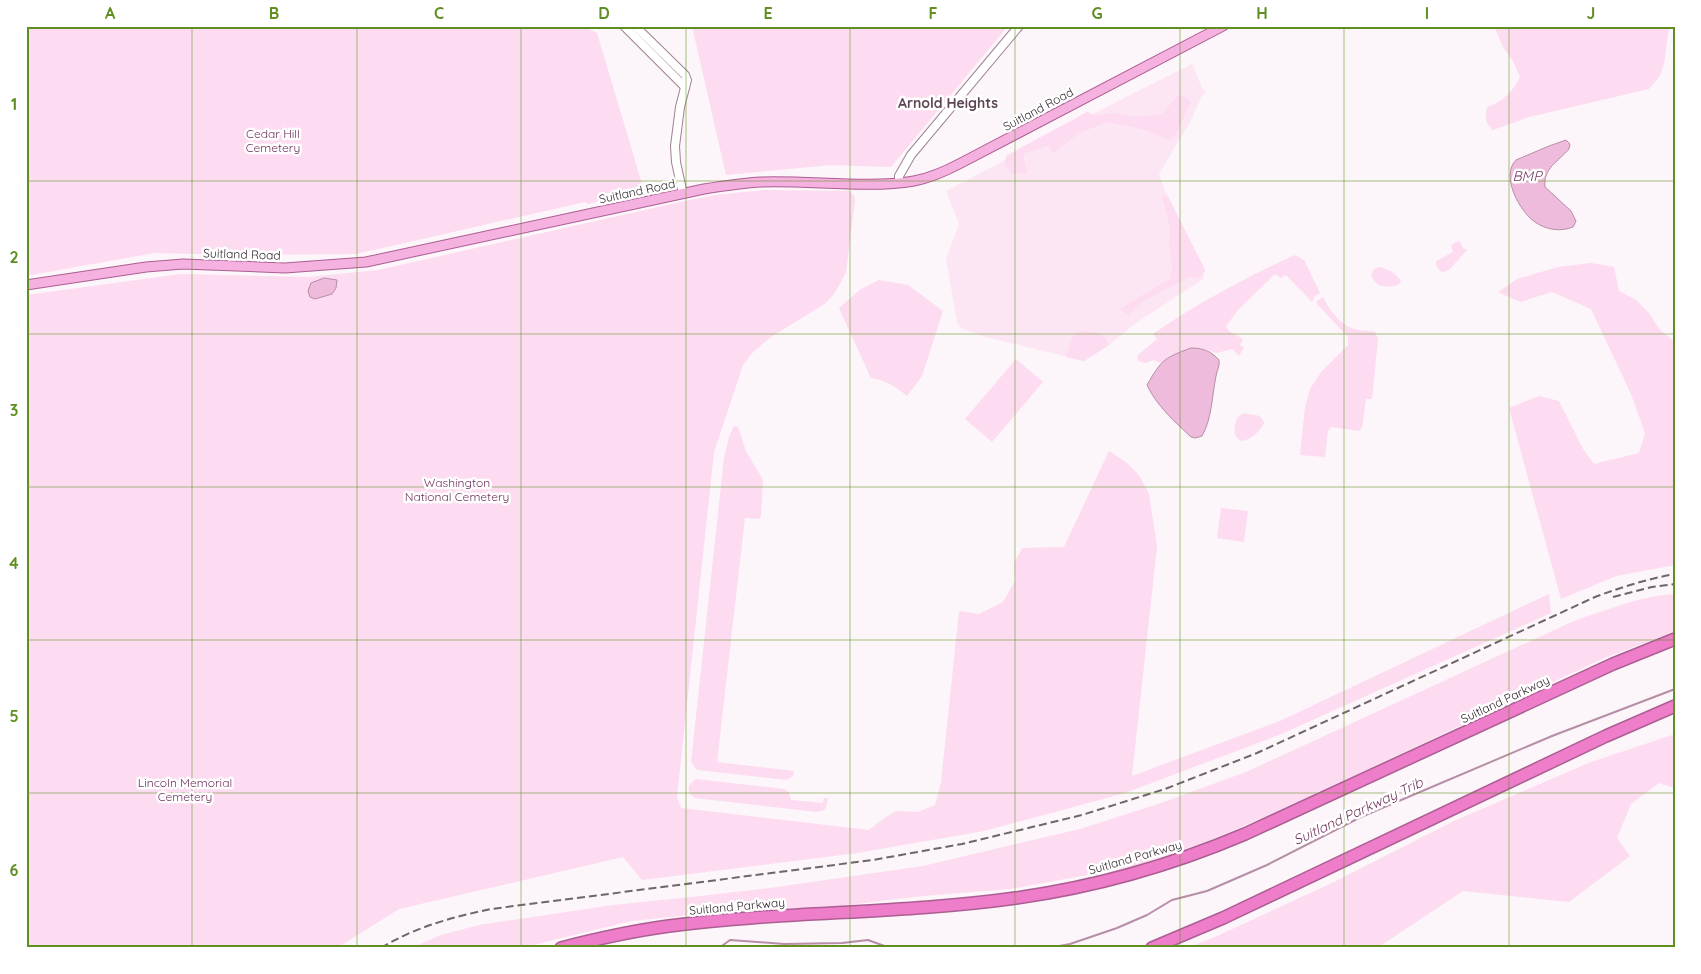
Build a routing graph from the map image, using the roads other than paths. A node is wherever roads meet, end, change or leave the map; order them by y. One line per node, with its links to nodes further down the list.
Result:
1 (624, 26): 5 (street)
2 (635, 26): 5 (street)
3 (1019, 26): 6 (street)
4 (1222, 26): 6 (main road, Suitland Road)
5 (685, 87): 7 (street)
6 (899, 182): 7 (main road, Suitland Road)
7 (683, 194): 8 (main road, Suitland Road)
8 (26, 285)
9 (1675, 640): 11 (highway, Suitland Parkway)
10 (1675, 706): 12 (highway)
11 (561, 948)
12 (1152, 948)

